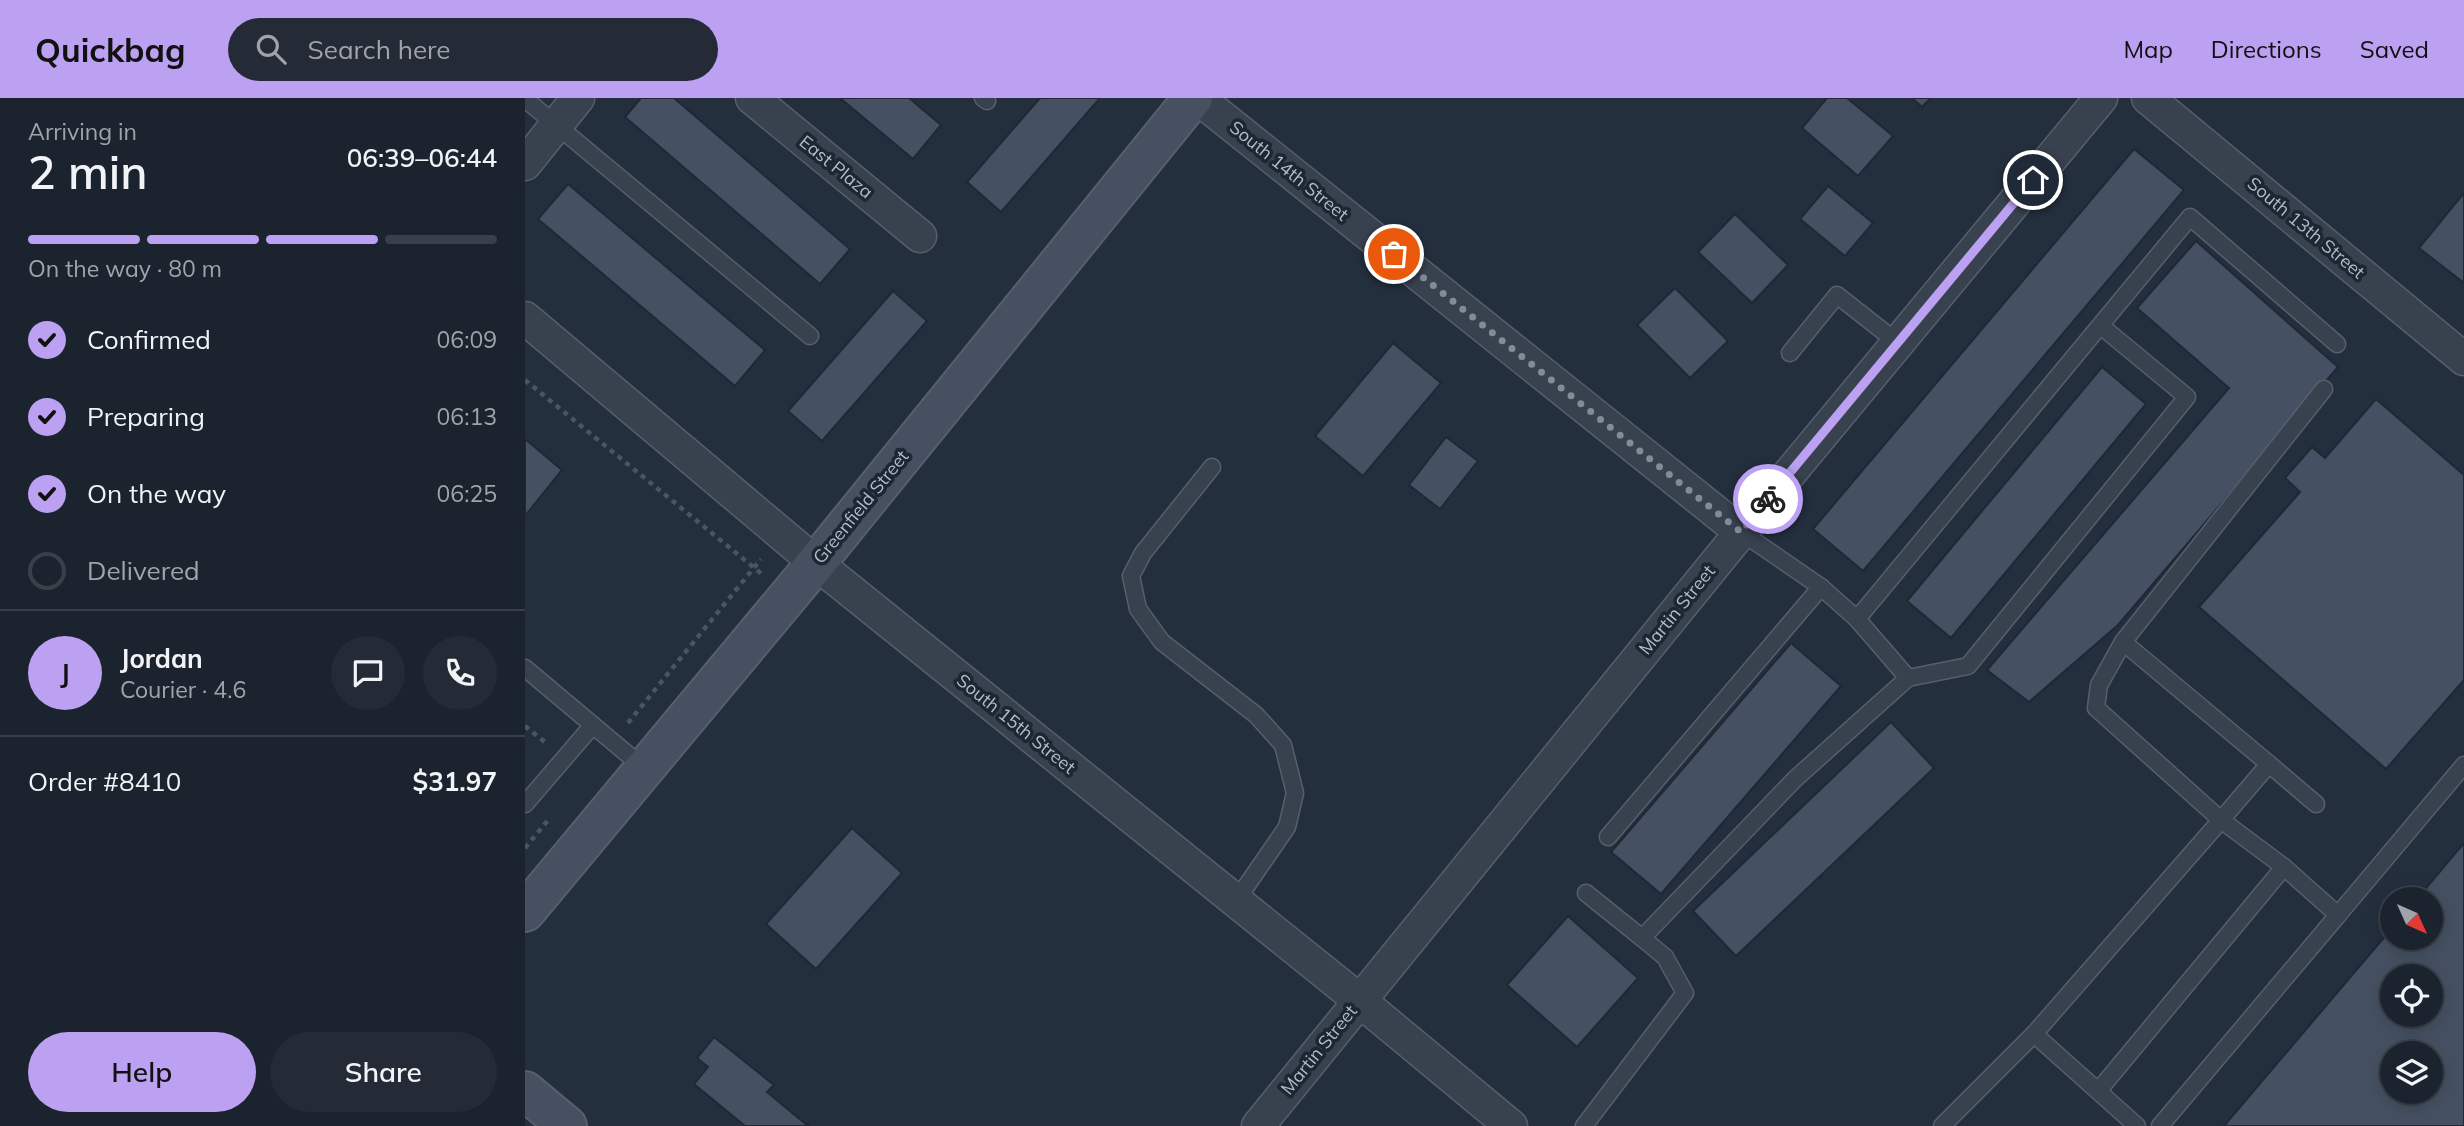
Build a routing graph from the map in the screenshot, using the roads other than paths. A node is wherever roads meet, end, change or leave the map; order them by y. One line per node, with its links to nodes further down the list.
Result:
1 (578, 98): 8 (street)
2 (752, 98): 10 (street, East Plaza)
3 (1193, 98): 21 (main road, Greenfield Street)
4 (1198, 98): 20 (street, South 14th Street)
5 (2101, 98): 14 (street, Martin Street)
6 (2148, 98): 17 (street, South 13th Street)
7 (525, 99): 8 (lane)
8 (556, 125): 9 (street); 13 (lane)
9 (525, 164)
10 (921, 236)
11 (525, 318): 21 (street, South 15th Street)
12 (2101, 326): 15 (lane); 23 (lane); 26 (lane)
13 (810, 336)
14 (1898, 343): 16 (lane); 20 (street, Martin Street)
15 (2337, 344)
16 (1790, 353)
17 (2464, 359)
18 (2324, 389): 24 (lane)
19 (1212, 467): 37 (lane)
20 (1741, 532): 22 (lane); 41 (street, Martin Street)
21 (816, 563): 30 (main road, Greenfield Street); 37 (street, South 15th Street)
22 (1821, 587): 23 (lane); 34 (lane)
23 (1857, 619): 26 (lane)
24 (2123, 642): 28 (lane); 33 (lane)
25 (525, 668): 27 (lane)
26 (1908, 678): 40 (lane)
27 (593, 725): 30 (lane); 31 (lane)
28 (2269, 764): 32 (lane); 33 (lane)
29 (2464, 765): 39 (lane)
30 (644, 768): 38 (main road, Greenfield Street)
31 (525, 804)
32 (2316, 804)
33 (2221, 820): 35 (lane); 42 (lane)
34 (1608, 838)
35 (2284, 867): 39 (lane); 43 (lane)
36 (1585, 893): 40 (lane)
37 (1236, 901): 41 (street, South 15th Street)
38 (525, 912)
39 (2338, 915): 51 (lane)
40 (1642, 938): 48 (lane)
41 (1359, 1000): 46 (street, Martin Street); 47 (street, South 15th Street)
42 (2034, 1034): 43 (lane); 49 (lane)
43 (2099, 1090): 50 (lane)
44 (525, 1091): 45 (main road)
45 (567, 1126)
46 (1258, 1126)
47 (1511, 1126)
48 (1584, 1126)
49 (1943, 1126)
50 (2137, 1126)
51 (2160, 1126)

